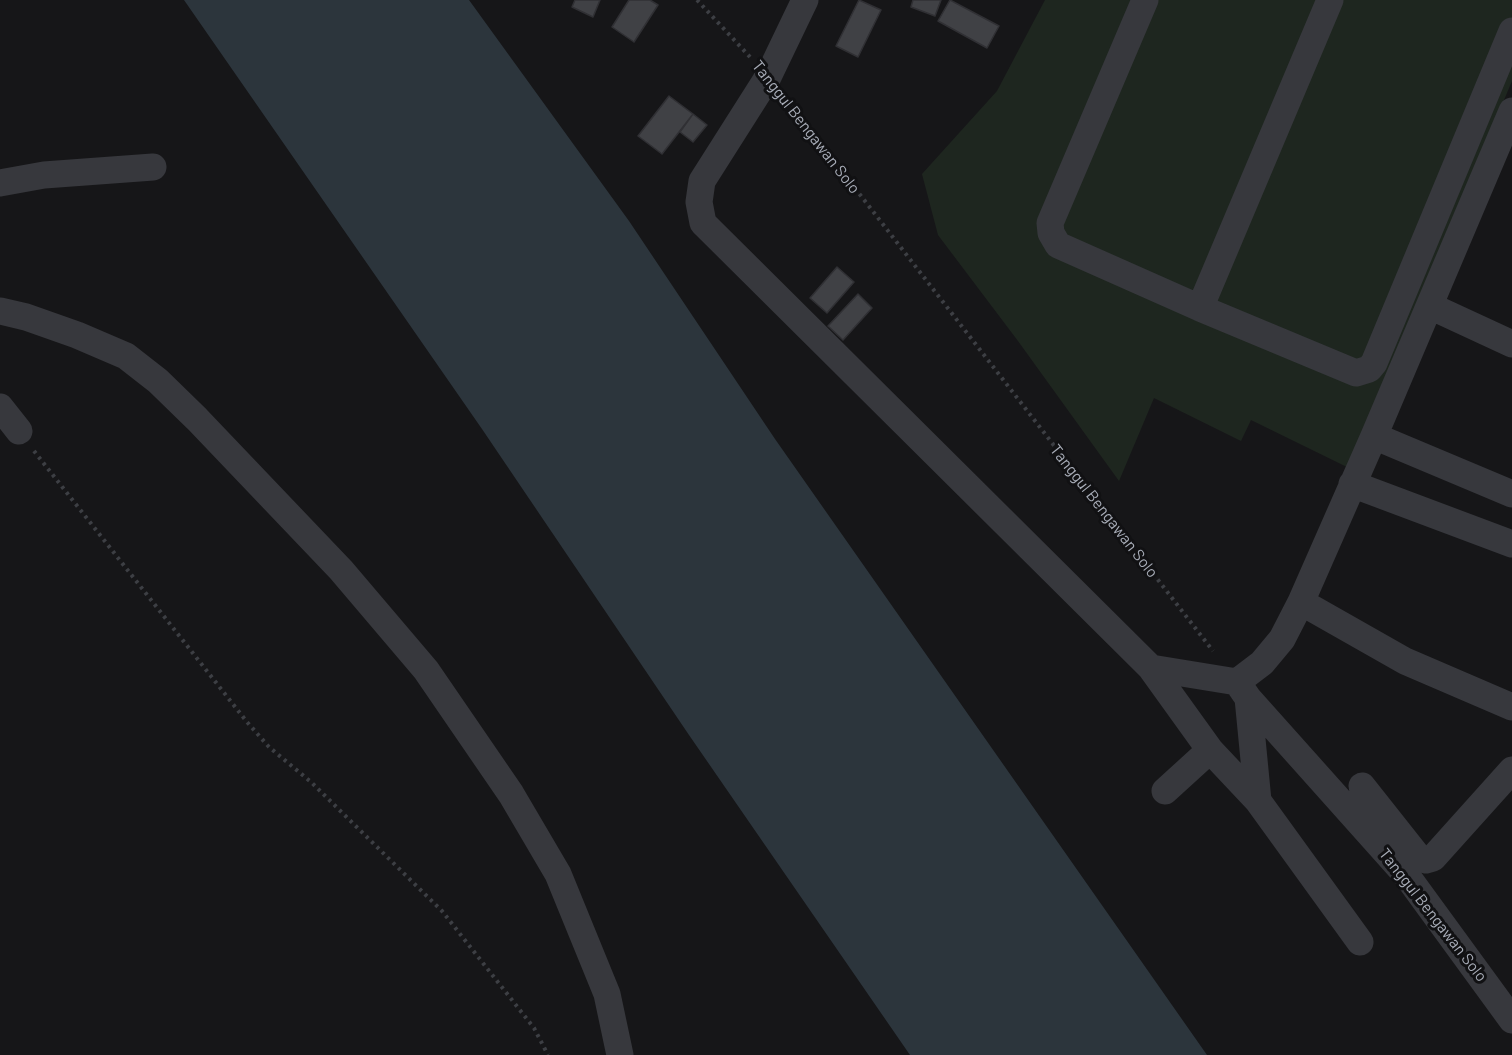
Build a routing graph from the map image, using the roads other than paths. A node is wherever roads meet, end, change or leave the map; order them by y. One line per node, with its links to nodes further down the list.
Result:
1 (805, 0): 19 (street)
2 (1145, 0): 9 (street)
3 (1330, 0): 9 (street)
4 (1512, 31): 9 (street)
5 (1510, 120): 8 (street)
6 (153, 167): 7 (street)
7 (0, 183)
8 (1430, 306): 11 (street); 14 (street)
9 (1200, 308)
10 (0, 311): 29 (street)
11 (1512, 344)
12 (0, 407): 13 (street)
13 (19, 431)
14 (1374, 436): 15 (street); 16 (street)
15 (1352, 484): 17 (street); 18 (street)
16 (1512, 494)
17 (1512, 544)
18 (1300, 602): 20 (street); 21 (street)
19 (1151, 668): 20 (street); 22 (street)
20 (1242, 690): 26 (street); 28 (street, Tanggul Bengawan Solo)
21 (1512, 707)
22 (1210, 750): 25 (street); 26 (street)
23 (1512, 770): 24 (street)
24 (1362, 786)
25 (1165, 791)
26 (1258, 801): 27 (street)
27 (1360, 942)
28 (1512, 1020)
29 (620, 1055)

